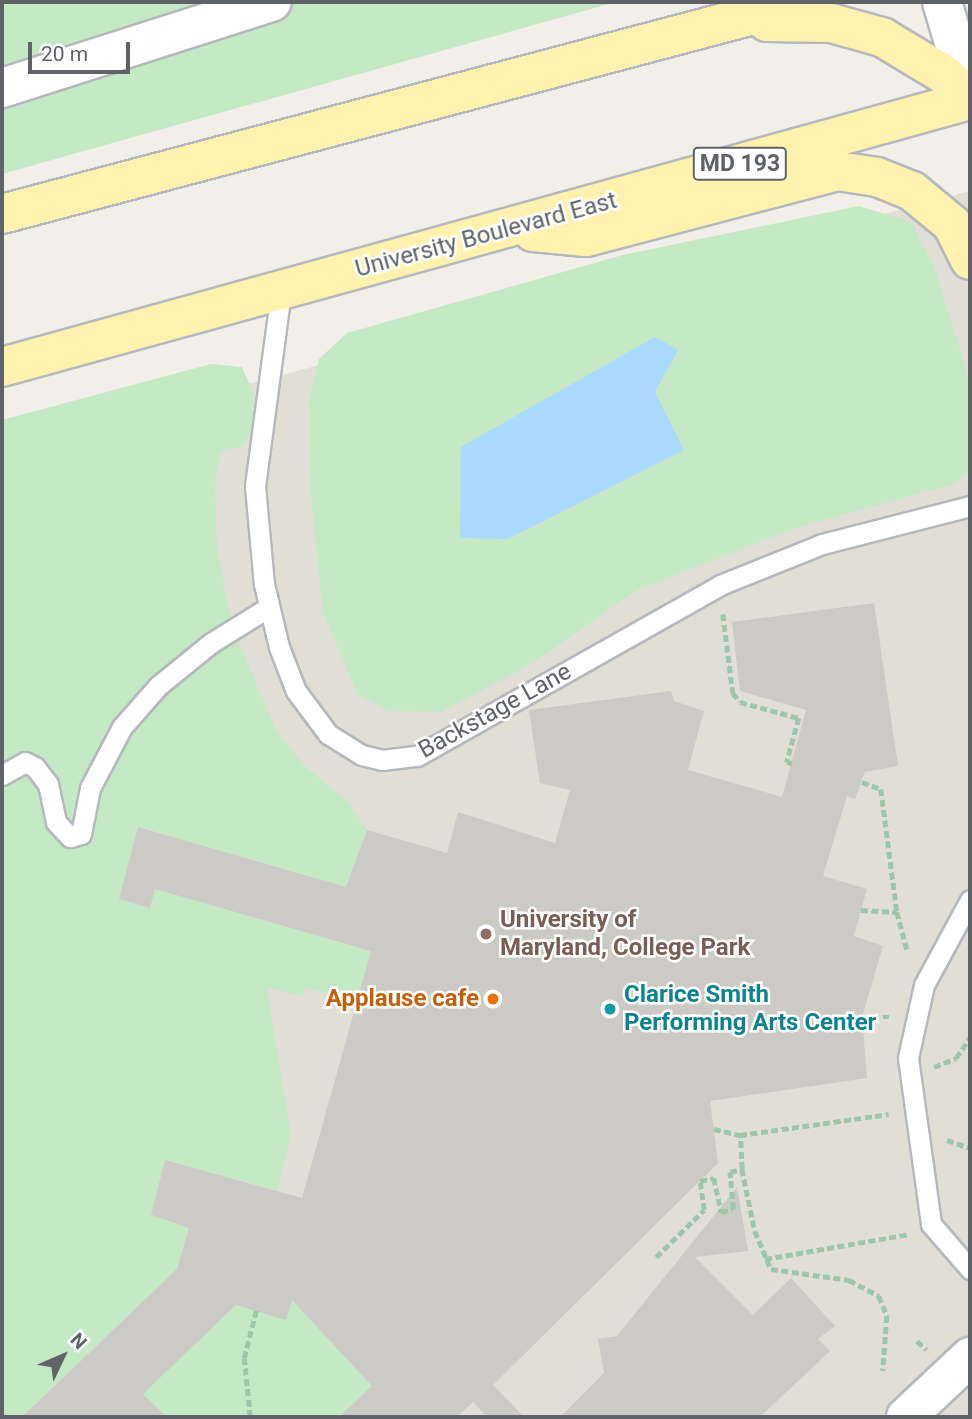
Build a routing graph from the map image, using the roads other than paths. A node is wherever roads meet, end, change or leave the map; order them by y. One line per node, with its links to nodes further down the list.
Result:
1 (272, 2): 5 (street)
2 (802, 2): 4 (main road)
3 (942, 2): 6 (street)
4 (691, 33): 6 (main road); 7 (main road)
5 (2, 88)
6 (970, 98): 8 (main road, University Boulevard East / MD 193)
7 (2, 214)
8 (510, 230): 9 (main road); 10 (main road, University Boulevard East / MD 193)
9 (970, 260)
10 (281, 291): 11 (main road, University Boulevard East / MD 193); 13 (lane, Backstage Lane)
11 (2, 367)
12 (970, 506): 13 (lane, Backstage Lane)
13 (270, 607): 14 (lane)
14 (2, 775)
15 (970, 900): 16 (lane)
16 (970, 1269)
17 (970, 1357): 18 (street)
18 (906, 1417)

